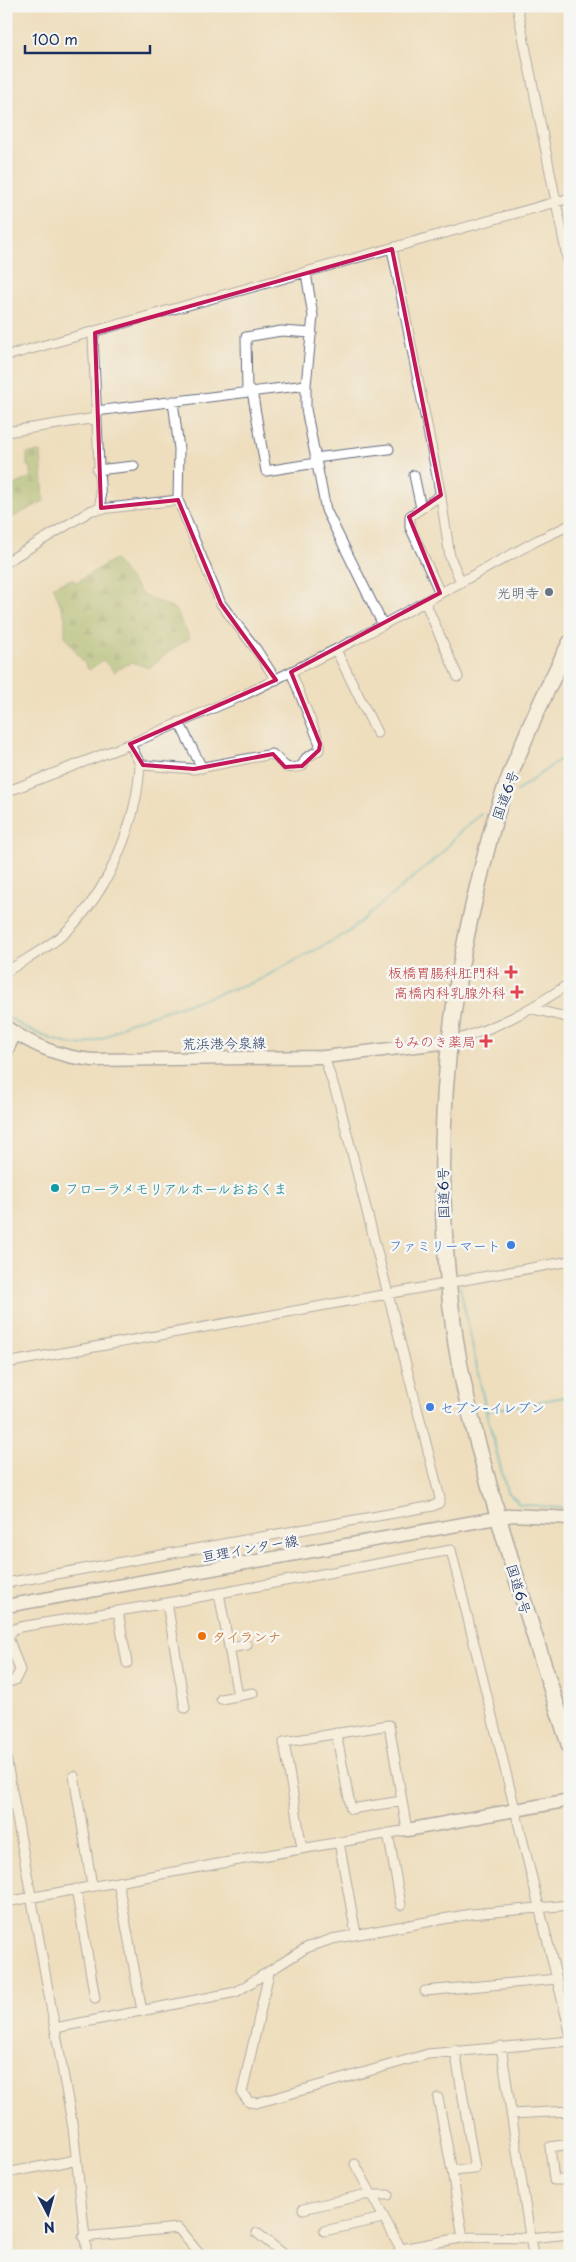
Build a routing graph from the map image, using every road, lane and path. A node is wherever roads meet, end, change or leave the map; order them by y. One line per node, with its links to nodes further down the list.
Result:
1 (517, 6): 3 (street)
2 (570, 198): 3 (street)
3 (556, 202): 4 (street); 5 (street)
4 (392, 249): 6 (street); 20 (street)
5 (570, 272)
6 (306, 273): 7 (street); 8 (street)
7 (95, 333): 9 (street); 13 (street)
8 (312, 333): 10 (street); 11 (street)
9 (6, 356)
10 (306, 385): 11 (street); 16 (street)
11 (250, 391): 12 (street); 16 (street)
12 (173, 401): 13 (street); 21 (street)
13 (96, 414): 14 (street); 18 (street)
14 (6, 432)
15 (389, 449): 16 (street)
16 (316, 461): 29 (street)
17 (134, 466): 18 (street)
18 (98, 470): 22 (street)
19 (414, 475): 23 (street)
20 (441, 495): 23 (street); 26 (street)
21 (178, 500): 22 (street); 34 (street)
22 (101, 508): 25 (street)
23 (421, 508): 27 (street)
24 (570, 525): 26 (street)
25 (6, 562)
26 (461, 582): 27 (street)
27 (440, 593): 28 (street)
28 (425, 602): 29 (street); 33 (street)
29 (383, 625): 31 (street)
30 (570, 643): 46 (highway, 国道6号)
31 (336, 650): 32 (street); 36 (street)
32 (291, 672): 34 (street); 39 (street)
33 (458, 678)
34 (276, 680): 35 (street)
35 (179, 722): 37 (street); 39 (street)
36 (376, 733)
37 (130, 744): 38 (street); 40 (street)
38 (140, 763): 39 (street); 41 (street)
39 (202, 768)
40 (7, 789)
41 (6, 972)
42 (570, 983): 43 (street)
43 (533, 1009): 44 (street); 46 (street)
44 (570, 1018)
45 (11, 1030): 47 (main road); 48 (main road, 荒浜港今泉線)
46 (449, 1042): 48 (main road, 荒浜港今泉線); 50 (highway, 国道6号)
47 (6, 1052)
48 (324, 1057): 51 (street)
49 (570, 1261): 50 (street)
50 (448, 1283): 51 (street); 54 (highway, 国道6号)
51 (388, 1294): 52 (street); 55 (street)
52 (6, 1363)
53 (570, 1518): 54 (main road, 亘理インター線)
54 (498, 1519): 58 (main road, 亘理インター線); 69 (highway, 国道6号)
55 (6, 1583)
56 (219, 1593): 57 (street); 61 (street); 74 (street)
57 (167, 1603): 59 (street); 67 (street)
58 (6, 1606)
59 (118, 1611): 62 (street); 63 (street)
60 (247, 1645): 61 (street)
61 (229, 1648): 65 (street)
62 (127, 1662)
63 (6, 1683)
64 (252, 1693): 65 (street)
65 (238, 1696): 66 (street)
66 (220, 1699)
67 (185, 1708)
68 (336, 1733): 73 (street); 73 (street); 78 (street)
69 (570, 1747)
70 (6, 1756): 82 (street)
71 (74, 1776): 80 (street)
72 (570, 1800): 74 (main road)
73 (402, 1802): 75 (street)
74 (515, 1810): 75 (main road); 86 (street)
75 (407, 1830): 76 (street)
76 (388, 1833): 77 (street); 84 (street)
77 (339, 1842): 78 (street); 87 (street)
78 (302, 1848): 79 (street)
79 (118, 1882): 80 (street); 92 (street)
80 (92, 1886): 81 (street)
81 (76, 1889): 82 (street); 91 (street)
82 (32, 1897): 83 (street); 93 (street)
83 (6, 1902)
84 (401, 1905)
85 (570, 1905): 86 (street)
86 (540, 1908): 87 (street); 89 (street)
87 (356, 1934): 88 (street)
88 (268, 1973): 92 (street); 97 (street)
89 (557, 1979): 90 (street); 94 (street)
90 (424, 1990)
91 (95, 1998)
92 (142, 2011): 93 (street)
93 (55, 2028): 102 (street)
94 (570, 2032)
95 (570, 2041): 96 (street)
96 (501, 2046): 97 (street); 100 (street)
97 (455, 2050): 104 (street)
98 (438, 2098): 104 (street)
99 (570, 2111): 100 (street)
100 (511, 2114): 116 (street)
101 (570, 2144): 106 (street)
102 (76, 2160): 105 (street); 114 (street)
103 (355, 2164): 107 (street)
104 (452, 2171): 115 (street)
105 (6, 2173)
106 (570, 2180)
107 (371, 2194): 108 (street); 109 (street); 110 (street)
108 (388, 2195)
109 (303, 2209)
110 (384, 2218): 111 (street); 117 (street)
111 (324, 2231)
112 (256, 2233): 120 (street)
113 (570, 2234): 116 (street)
114 (83, 2238): 118 (street); 119 (street)
115 (463, 2238): 116 (street); 117 (street)
116 (530, 2238): 121 (street)
117 (398, 2253)
118 (86, 2256)
119 (201, 2256)
120 (286, 2256)
121 (533, 2256)

